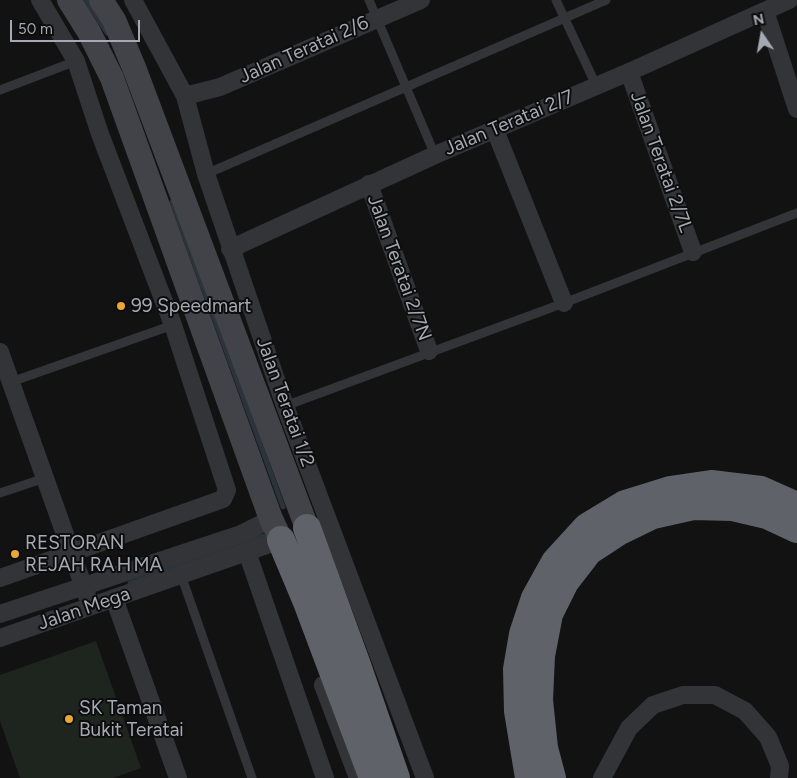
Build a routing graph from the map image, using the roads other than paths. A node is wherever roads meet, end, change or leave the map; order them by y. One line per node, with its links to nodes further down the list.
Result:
1 (40, 0): 13 (street)
2 (69, 0): 37 (main road)
3 (101, 0): 36 (main road, Jalan Teratai 1/2)
4 (133, 0): 18 (street, Jalan Teratai 1/2)
5 (370, 0): 11 (lane)
6 (421, 0): 11 (street, Jalan Teratai 2/6)
7 (556, 0): 12 (lane)
8 (606, 0): 12 (lane)
9 (789, 0): 10 (street, Jalan Teratai 2/7)
10 (765, 11): 14 (street, Jalan Teratai 2/7); 19 (street)
11 (377, 18): 16 (lane); 18 (street, Jalan Teratai 2/6)
12 (564, 19): 15 (lane); 16 (lane)
13 (76, 61): 17 (lane); 28 (street)
14 (629, 72): 15 (street, Jalan Teratai 2/7); 26 (street, Jalan Teratai 2/7L)
15 (596, 85): 20 (street, Jalan Teratai 2/7)
16 (406, 87): 21 (lane); 22 (lane)
17 (0, 90)
18 (185, 96): 22 (street, Jalan Teratai 1/2)
19 (797, 109)
20 (494, 130): 21 (street, Jalan Teratai 2/7); 27 (street)
21 (435, 155): 23 (street, Jalan Teratai 2/7)
22 (206, 174): 25 (street, Jalan Teratai 1/2)
23 (369, 184): 25 (street, Jalan Teratai 2/7); 29 (street, Jalan Teratai 2/7N)
24 (797, 213): 26 (lane)
25 (230, 249): 32 (street, Jalan Teratai 1/2)
26 (694, 252): 27 (lane)
27 (564, 303): 29 (lane)
28 (173, 325): 31 (lane); 39 (street)
29 (429, 351): 32 (lane)
30 (0, 352): 31 (street)
31 (5, 384): 33 (street)
32 (285, 406): 54 (street, Jalan Teratai 1/2)
33 (45, 478): 34 (lane); 39 (street)
34 (0, 494)
35 (797, 506): 55 (highway)
36 (307, 528): 53 (highway)
37 (276, 529): 40 (street, Jalan Mega); 43 (street, Jalan Mega); 51 (street); 52 (highway)
38 (797, 529): 56 (highway)
39 (72, 552): 42 (street); 43 (street)
40 (247, 552): 41 (street, Jalan Mega); 50 (street)
41 (181, 575): 44 (street, Jalan Mega); 49 (lane)
42 (0, 578)
43 (83, 585): 45 (street); 46 (street, Jalan Mega)
44 (114, 598): 45 (street, Jalan Mega); 48 (street)
45 (91, 606): 47 (street, Jalan Mega)
46 (0, 614)
47 (0, 638)
48 (178, 778)
49 (252, 778)
50 (324, 778)
51 (358, 778)
52 (372, 778)
53 (396, 778)
54 (425, 778)
55 (529, 778)
56 (552, 778)
57 (602, 778): 58 (street)
58 (779, 778)

